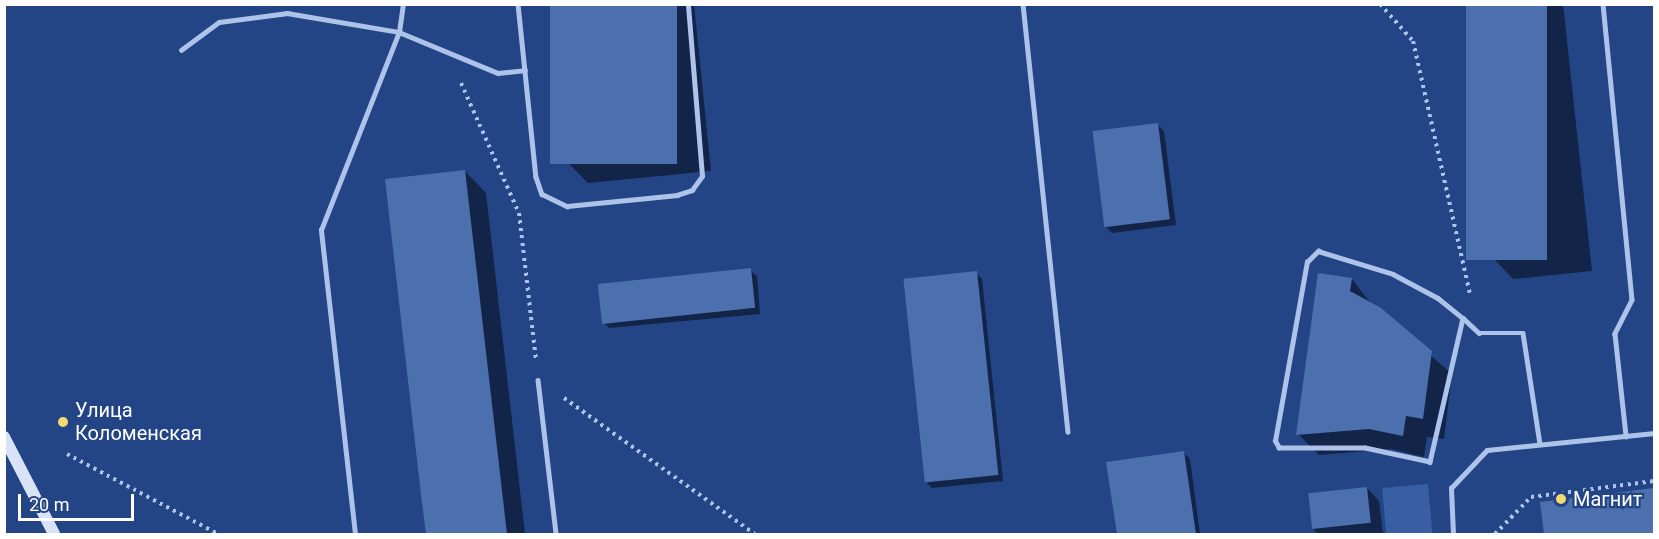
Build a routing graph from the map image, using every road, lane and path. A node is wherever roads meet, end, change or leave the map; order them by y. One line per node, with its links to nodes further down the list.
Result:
1 (403, 4): 9 (lane)
2 (518, 4): 12 (lane)
3 (688, 4): 12 (lane)
4 (1023, 4): 16 (lane)
5 (1380, 4): 8 (path)
6 (1390, 4): 8 (path)
7 (1603, 4): 18 (lane)
8 (1390, 13): 14 (path)
9 (399, 32): 10 (lane); 11 (lane); 25 (lane)
10 (181, 50)
11 (447, 52): 12 (lane); 15 (path)
12 (525, 70)
13 (1463, 318): 13 (lane); 14 (lane)
14 (1479, 333): 20 (lane)
15 (538, 380): 26 (lane); 27 (path)
16 (1068, 432)
17 (1654, 433): 18 (lane)
18 (1626, 436): 20 (lane)
19 (4, 437): 23 (main road)
20 (1540, 444): 28 (lane)
21 (67, 454): 24 (path)
22 (1654, 482): 29 (path)
23 (54, 534)
24 (218, 534)
25 (355, 534)
26 (556, 534)
27 (755, 534)
28 (1453, 534)
29 (1494, 534)

